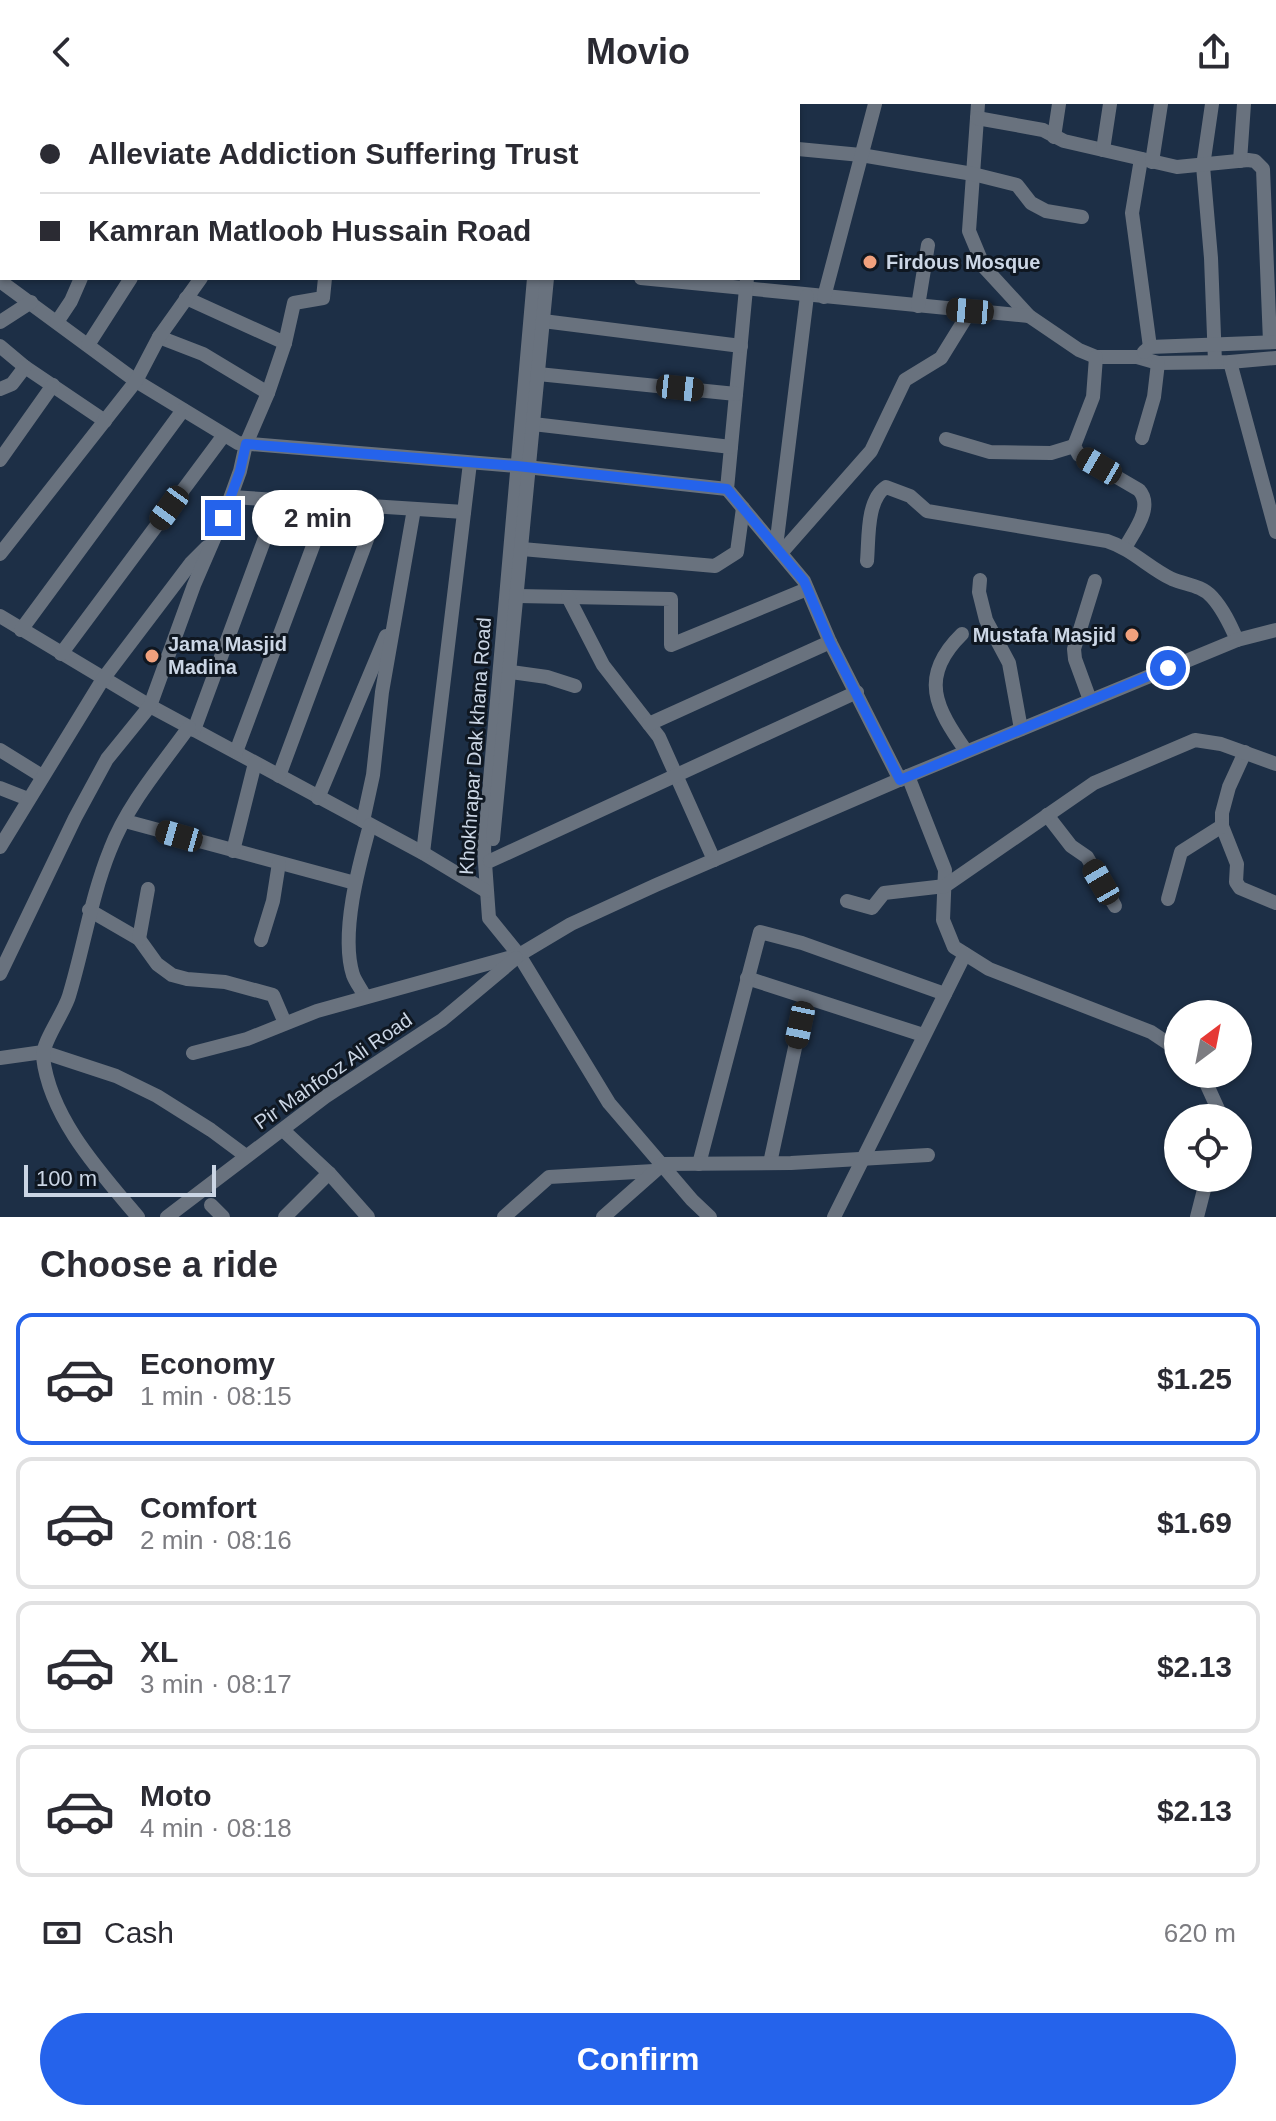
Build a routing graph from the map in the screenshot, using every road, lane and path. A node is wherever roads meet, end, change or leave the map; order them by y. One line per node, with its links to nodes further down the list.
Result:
1 (875, 104): 11 (street)
2 (1059, 104): 8 (street)
3 (1110, 104): 10 (street)
4 (1161, 104): 12 (street)
5 (1212, 104): 14 (street)
6 (1244, 104): 13 (street)
7 (978, 111): 8 (street); 15 (street)
8 (1054, 137): 10 (street)
9 (800, 149): 11 (street)
10 (1103, 150): 12 (street)
11 (861, 155): 15 (street); 29 (street)
12 (1146, 160): 14 (street); 45 (street)
13 (1240, 161): 14 (street); 39 (street)
14 (1203, 166): 42 (street)
15 (973, 174): 16 (street); 34 (street)
16 (1082, 217)
17 (928, 245): 32 (street)
18 (80, 280): 37 (street)
19 (130, 280): 41 (street)
20 (200, 280): 30 (street)
21 (325, 280): 40 (street)
22 (534, 280): 71 (street, Khokhrapar Dak khana Road)
23 (547, 280): 35 (street, Khokhrapar Dak khana Road)
24 (676, 280): 26 (street)
25 (0, 281): 27 (street)
26 (747, 284): 28 (street); 44 (street)
27 (20, 285): 31 (street)
28 (807, 296): 29 (street); 84 (street)
29 (824, 297): 32 (street)
30 (186, 298): 38 (street); 40 (street)
31 (31, 302): 36 (street); 37 (street)
32 (918, 306): 33 (street)
33 (970, 311): 34 (street); 84 (street)
34 (1029, 316): 46 (street)
35 (543, 321): 44 (street); 52 (street, Khokhrapar Dak khana Road)
36 (0, 322)
37 (57, 322): 41 (street)
38 (159, 337): 53 (street); 56 (street)
39 (1273, 342): 42 (street)
40 (285, 343): 56 (street)
41 (88, 345): 53 (street)
42 (1214, 345): 45 (street); 49 (street)
43 (0, 346): 51 (street)
44 (741, 346): 57 (street)
45 (1150, 347): 47 (street)
46 (1096, 357): 47 (street); 65 (street)
47 (1137, 357): 50 (street)
48 (1276, 358): 49 (street)
49 (1222, 362): 50 (street); 70 (street)
50 (1158, 363): 62 (street)
51 (25, 367): 54 (street); 55 (street)
52 (538, 374): 57 (street); 60 (street, Khokhrapar Dak khana Road)
53 (136, 381): 58 (street); 59 (street)
54 (53, 385): 59 (street); 67 (street)
55 (0, 389)
56 (268, 393): 64 (street)
57 (736, 394): 66 (street)
58 (183, 410): 61 (street); 94 (street)
59 (105, 421): 85 (street)
60 (533, 424): 66 (street); 71 (street, Khokhrapar Dak khana Road)
61 (224, 435): 64 (street); 99 (street)
62 (1142, 438)
63 (946, 439): 65 (street)
64 (246, 444): 68 (street); 73 (street)
65 (1074, 446): 82 (street)
66 (731, 447): 72 (street)
67 (0, 460)
68 (470, 463): 71 (street); 79 (street)
69 (1276, 463): 70 (street)
70 (1259, 467): 80 (street)
71 (523, 468): 72 (street); 83 (street, Khokhrapar Dak khana Road); 135 (street, Khokhrapar Dak khana Road)
72 (727, 489): 77 (street)
73 (231, 497): 74 (street); 81 (street)
74 (279, 500): 75 (street); 107 (street)
75 (329, 503): 76 (street); 111 (street)
76 (379, 507): 78 (street); 116 (street)
77 (743, 508): 83 (street); 84 (street)
78 (414, 509): 79 (street); 92 (street)
79 (464, 512): 128 (street)
80 (1275, 527)
81 (213, 541): 101 (street); 105 (street)
82 (1125, 548): 86 (street); 97 (street)
83 (522, 549): 90 (street, Khokhrapar Dak khana Road)
84 (778, 550): 89 (street)
85 (0, 554)
86 (867, 561)
87 (980, 580): 108 (street)
88 (1095, 581): 104 (street)
89 (807, 589): 91 (street); 98 (street)
90 (518, 596): 91 (street); 100 (street, Khokhrapar Dak khana Road)
91 (568, 597): 106 (street)
92 (396, 614): 120 (street); 124 (street)
93 (0, 616): 94 (street)
94 (21, 630): 99 (street)
95 (1276, 630): 97 (street)
96 (962, 634): 110 (street)
97 (1237, 640): 104 (street)
98 (830, 642): 103 (street); 106 (street)
99 (61, 654): 101 (street)
100 (511, 672): 102 (street); 130 (street, Khokhrapar Dak khana Road)
101 (103, 679): 105 (street); 115 (street)
102 (575, 686)
103 (857, 692): 117 (street); 118 (street)
104 (1090, 700): 108 (street)
105 (150, 706): 107 (street); 145 (street)
106 (649, 724): 117 (street)
107 (192, 729): 111 (street); 123 (street)
108 (1021, 729): 110 (street)
109 (0, 750): 115 (street)
110 (966, 751): 118 (street)
111 (236, 752): 113 (street)
112 (1245, 752): 114 (street); 122 (street); 125 (street)
113 (255, 763): 116 (street); 127 (street)
114 (1276, 764)
115 (42, 776): 121 (street)
116 (279, 776): 120 (street)
117 (676, 776): 129 (street); 130 (street)
118 (904, 778): 129 (street); 133 (street)
119 (0, 788): 121 (street)
120 (318, 798): 124 (street)
121 (28, 799): 126 (street)
122 (1047, 815): 133 (street); 139 (street)
123 (125, 821): 127 (street); 140 (street)
124 (366, 823): 128 (street); 132 (street)
125 (1222, 826): 136 (street); 138 (street)
126 (0, 847)
127 (233, 851): 131 (street)
128 (423, 853): 135 (street)
129 (714, 860): 144 (street)
130 (490, 861): 135 (street, Khokhrapar Dak khana Road)
131 (279, 863): 132 (street); 142 (street)
132 (355, 883): 148 (street)
133 (945, 886): 137 (street); 143 (street)
134 (148, 889): 141 (street)
135 (486, 891): 144 (street)
136 (1168, 899)
137 (847, 901)
138 (1276, 903)
139 (1115, 906)
140 (89, 910): 141 (street); 153 (street)
141 (139, 939): 150 (street)
142 (261, 940)
143 (965, 954): 147 (street); 152 (street)
144 (519, 955): 148 (street); 156 (street, Pir Mahfooz Ali Road); 162 (street)
145 (0, 974)
146 (747, 978): 147 (street); 149 (street); 161 (street)
147 (945, 994): 151 (street)
148 (365, 997): 150 (street)
149 (806, 997): 151 (street); 160 (street)
150 (285, 1023): 154 (street)
151 (923, 1035): 159 (street)
152 (1164, 1041)
153 (43, 1052): 155 (street); 158 (street); 167 (street)
154 (193, 1053)
155 (0, 1058)
156 (283, 1130): 158 (street, Pir Mahfooz Ali Road); 163 (street)
157 (928, 1155): 159 (street)
158 (246, 1156): 168 (street, Pir Mahfooz Ali Road)
159 (863, 1158): 160 (street); 176 (street)
160 (770, 1163): 161 (street)
161 (699, 1164): 162 (street)
162 (658, 1168): 166 (street); 172 (street); 173 (street)
163 (329, 1173): 170 (street); 171 (street)
164 (1203, 1192): 177 (street)
165 (211, 1205): 169 (street)
166 (698, 1206): 174 (street); 175 (street)
167 (138, 1217)
168 (167, 1217)
169 (223, 1217)
170 (285, 1217)
171 (368, 1217)
172 (504, 1217)
173 (603, 1217)
174 (686, 1217)
175 (710, 1217)
176 (834, 1217)
177 (1197, 1217)

